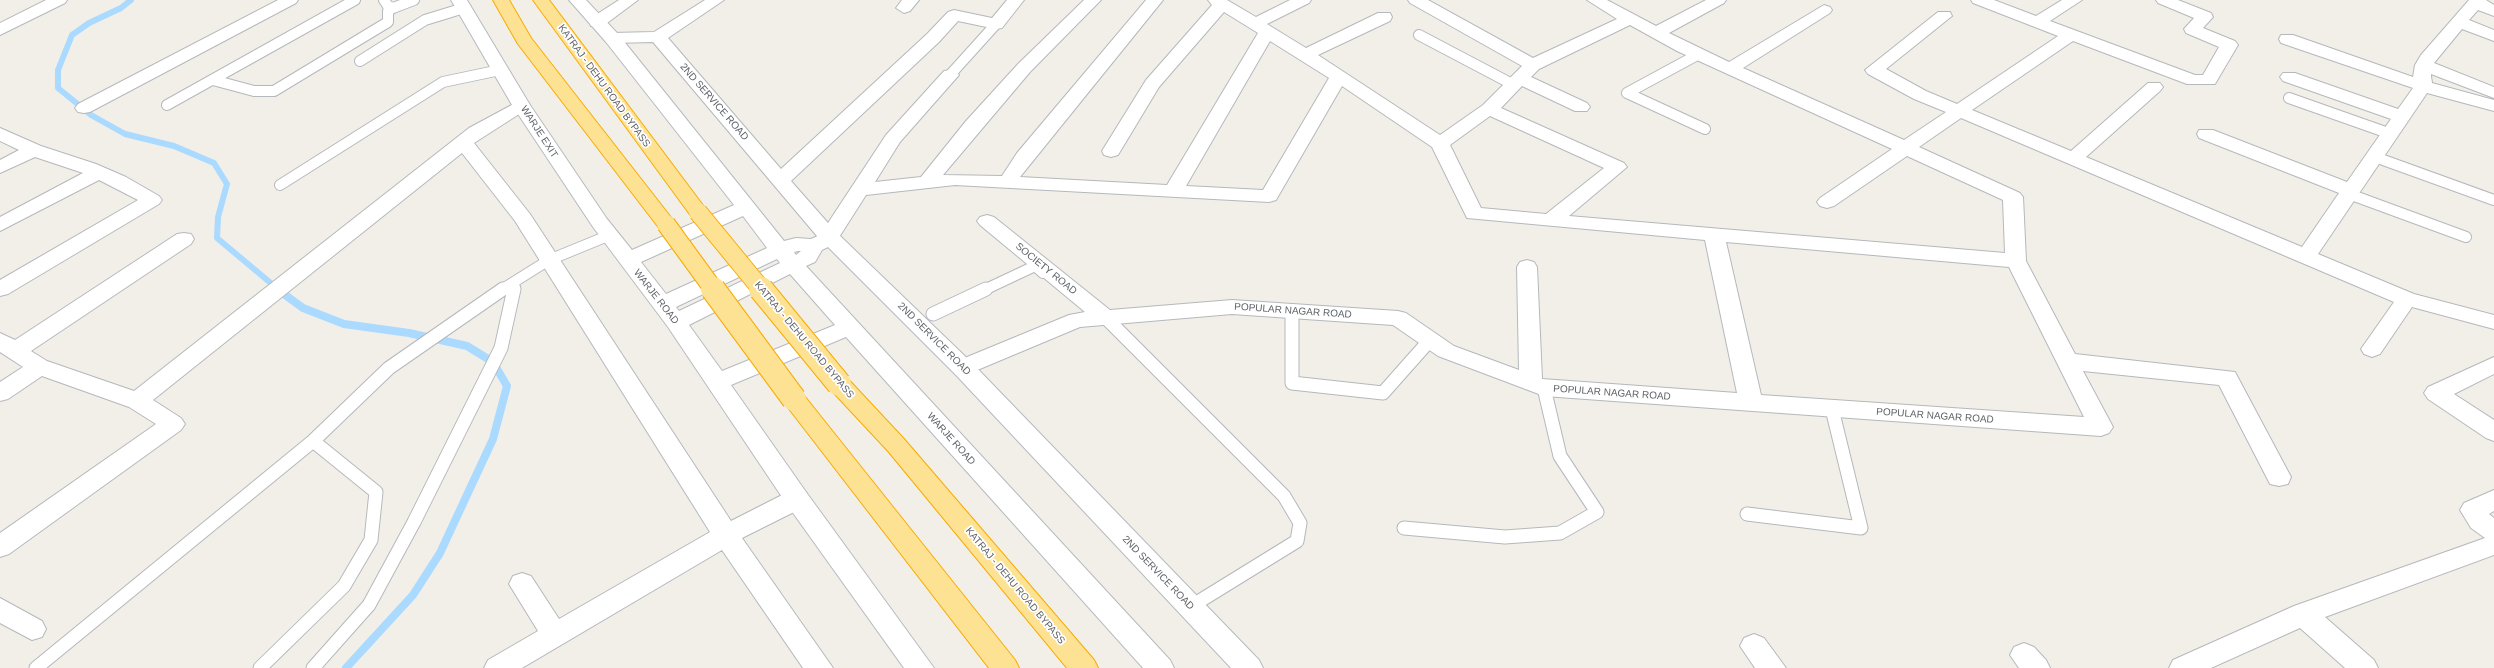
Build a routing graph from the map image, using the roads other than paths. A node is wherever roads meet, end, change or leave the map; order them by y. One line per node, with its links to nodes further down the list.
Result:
1 (60, 0): 35 (street)
2 (290, 0): 62 (street)
3 (355, 0): 53 (lane)
4 (384, 0): 24 (lane)
5 (414, 0): 24 (lane)
6 (501, 0): 151 (highway, bridge)
7 (541, 0): 152 (highway, KATRAJ - DEHU ROAD BYPASS, bridge)
8 (577, 0): 30 (street)
9 (630, 0): 30 (street)
10 (716, 0): 41 (street)
11 (1016, 0): 33 (street)
12 (1093, 0): 82 (street)
13 (1155, 0): 83 (street)
14 (1303, 0): 34 (street)
15 (1416, 0): 46 (street)
16 (1596, 0): 29 (street)
17 (1718, 0): 36 (street)
18 (1980, 0): 31 (street)
19 (2074, 0): 31 (street)
20 (2164, 0): 38 (street)
21 (2475, 1): 26 (street); 32 (street)
22 (1219, 2): 34 (street); 75 (street)
23 (462, 4): 45 (lane); 49 (street, WARJE EXIT)
24 (393, 8): 53 (lane)
25 (1824, 10): 48 (street)
26 (2494, 11)
27 (1944, 16): 65 (street)
28 (1384, 17): 44 (street)
29 (1630, 19): 36 (street); 46 (street)
30 (597, 22): 40 (street)
31 (2037, 22): 38 (street)
32 (2459, 22): 39 (street); 47 (street)
33 (996, 24): 50 (lane); 81 (street)
34 (1261, 28): 44 (street); 86 (street)
35 (0, 30)
36 (1656, 33): 43 (street)
37 (1419, 35): 54 (lane)
38 (2071, 36): 65 (street)
39 (2494, 36)
40 (612, 38): 41 (street); 90 (street)
41 (658, 38): 81 (street, 2ND SERVICE ROAD)
42 (2287, 39): 55 (street)
43 (1699, 54): 48 (street); 67 (lane)
44 (1305, 55): 51 (street)
45 (360, 61)
46 (1533, 65): 54 (street)
47 (2424, 65): 55 (street); 57 (street)
48 (1731, 68): 73 (street)
49 (500, 70): 60 (street, WARJE EXIT); 84 (lane)
50 (950, 75): 85 (street)
51 (1339, 76): 72 (street); 86 (street)
52 (2289, 77): 66 (street)
53 (213, 80): 59 (lane)
54 (1518, 82): 63 (street); 64 (street)
55 (2423, 86): 61 (street); 66 (street)
56 (2154, 87): 78 (street)
57 (2494, 94)
58 (2289, 98): 70 (lane)
59 (167, 105)
60 (521, 105): 71 (street); 94 (street, WARJE EXIT)
61 (2494, 106)
62 (84, 108)
63 (1581, 108)
64 (1489, 109): 72 (street); 92 (street)
65 (1958, 111): 73 (street); 78 (street)
66 (2402, 117): 70 (street)
67 (1705, 129)
68 (0, 134): 74 (street)
69 (2206, 134): 87 (street)
70 (2391, 134): 77 (street)
71 (464, 142): 101 (street); 125 (street)
72 (1440, 144): 92 (street)
73 (1909, 147): 89 (street); 103 (street)
74 (34, 150): 76 (street); 79 (street); 80 (street)
75 (1111, 150)
76 (0, 157)
77 (2375, 157): 87 (street); 88 (lane)
78 (2074, 158): 99 (street)
79 (0, 167)
80 (98, 173): 93 (street); 106 (street)
81 (781, 180): 98 (street, 2ND SERVICE ROAD)
82 (927, 182): 83 (street); 85 (street)
83 (1007, 182): 86 (street)
84 (280, 185)
85 (860, 190): 98 (street)
86 (1173, 191)
87 (2351, 192): 96 (lane); 99 (street)
88 (2494, 200)
89 (1828, 202)
90 (746, 206): 100 (street, WARJE ROAD); 102 (street)
91 (987, 221): 111 (street, SOCIETY ROAD)
92 (1550, 221): 95 (street)
93 (0, 225)
94 (610, 235): 101 (lane); 102 (street, WARJE EXIT)
95 (1714, 235): 103 (street); 126 (street)
96 (2466, 237)
97 (184, 239): 116 (street)
98 (822, 241): 100 (street); 121 (street, 2ND SERVICE ROAD)
99 (2306, 256): 107 (street)
100 (787, 257): 108 (street); 112 (street); 114 (street, WARJE ROAD)
101 (549, 260): 105 (lane); 135 (street)
102 (626, 260): 108 (street, WARJE ROAD)
103 (2016, 261): 118 (street, POPULAR NAGAR ROAD)
104 (1527, 266): 123 (street)
105 (515, 282): 129 (lane); 147 (lane)
106 (0, 289)
107 (2407, 299): 113 (street); 117 (street)
108 (662, 305): 112 (street, WARJE ROAD)
109 (1292, 311): 111 (street, POPULAR NAGAR ROAD); 115 (street, POPULAR NAGAR ROAD); 115 (lane)
110 (933, 314): 111 (lane)
111 (1100, 318): 121 (street, POPULAR NAGAR ROAD); 139 (lane)
112 (676, 322): 122 (street, WARJE ROAD)
113 (2494, 322)
114 (850, 327): 122 (street); 153 (street, WARJE ROAD)
115 (1430, 340): 123 (street, POPULAR NAGAR ROAD)
116 (7, 346): 120 (street)
117 (2372, 349)
118 (2067, 361): 127 (street, POPULAR NAGAR ROAD); 130 (street)
119 (2494, 365): 128 (street)
120 (39, 367): 124 (street); 125 (street)
121 (963, 368): 139 (street, 2ND SERVICE ROAD)
122 (717, 382): 131 (street, WARJE ROAD)
123 (1538, 386): 126 (street, POPULAR NAGAR ROAD); 134 (lane)
124 (0, 393)
125 (137, 401): 137 (street)
126 (1752, 403): 127 (street, POPULAR NAGAR ROAD)
127 (1832, 409): 133 (lane)
128 (2494, 432)
129 (313, 441): 145 (lane); 146 (lane)
130 (2279, 477)
131 (796, 499): 135 (street); 150 (street, WARJE ROAD)
132 (2494, 500): 136 (street)
133 (1747, 514)
134 (1404, 528)
135 (726, 535): 143 (street); 149 (street)
136 (2490, 539): 141 (street)
137 (0, 547)
138 (522, 584): 143 (street)
139 (1190, 607): 154 (street, 2ND SERVICE ROAD)
140 (0, 610): 142 (street)
141 (2303, 614): 156 (street); 157 (street)
142 (32, 628)
143 (555, 635): 148 (street)
144 (1754, 646): 155 (street)
145 (36, 668)
146 (260, 668)
147 (313, 668)
148 (498, 668)
149 (819, 668)
150 (920, 668)
151 (1004, 668)
152 (1084, 668)
153 (1160, 668)
154 (1249, 668)
155 (1772, 668)
156 (2183, 668)
157 (2364, 668)

